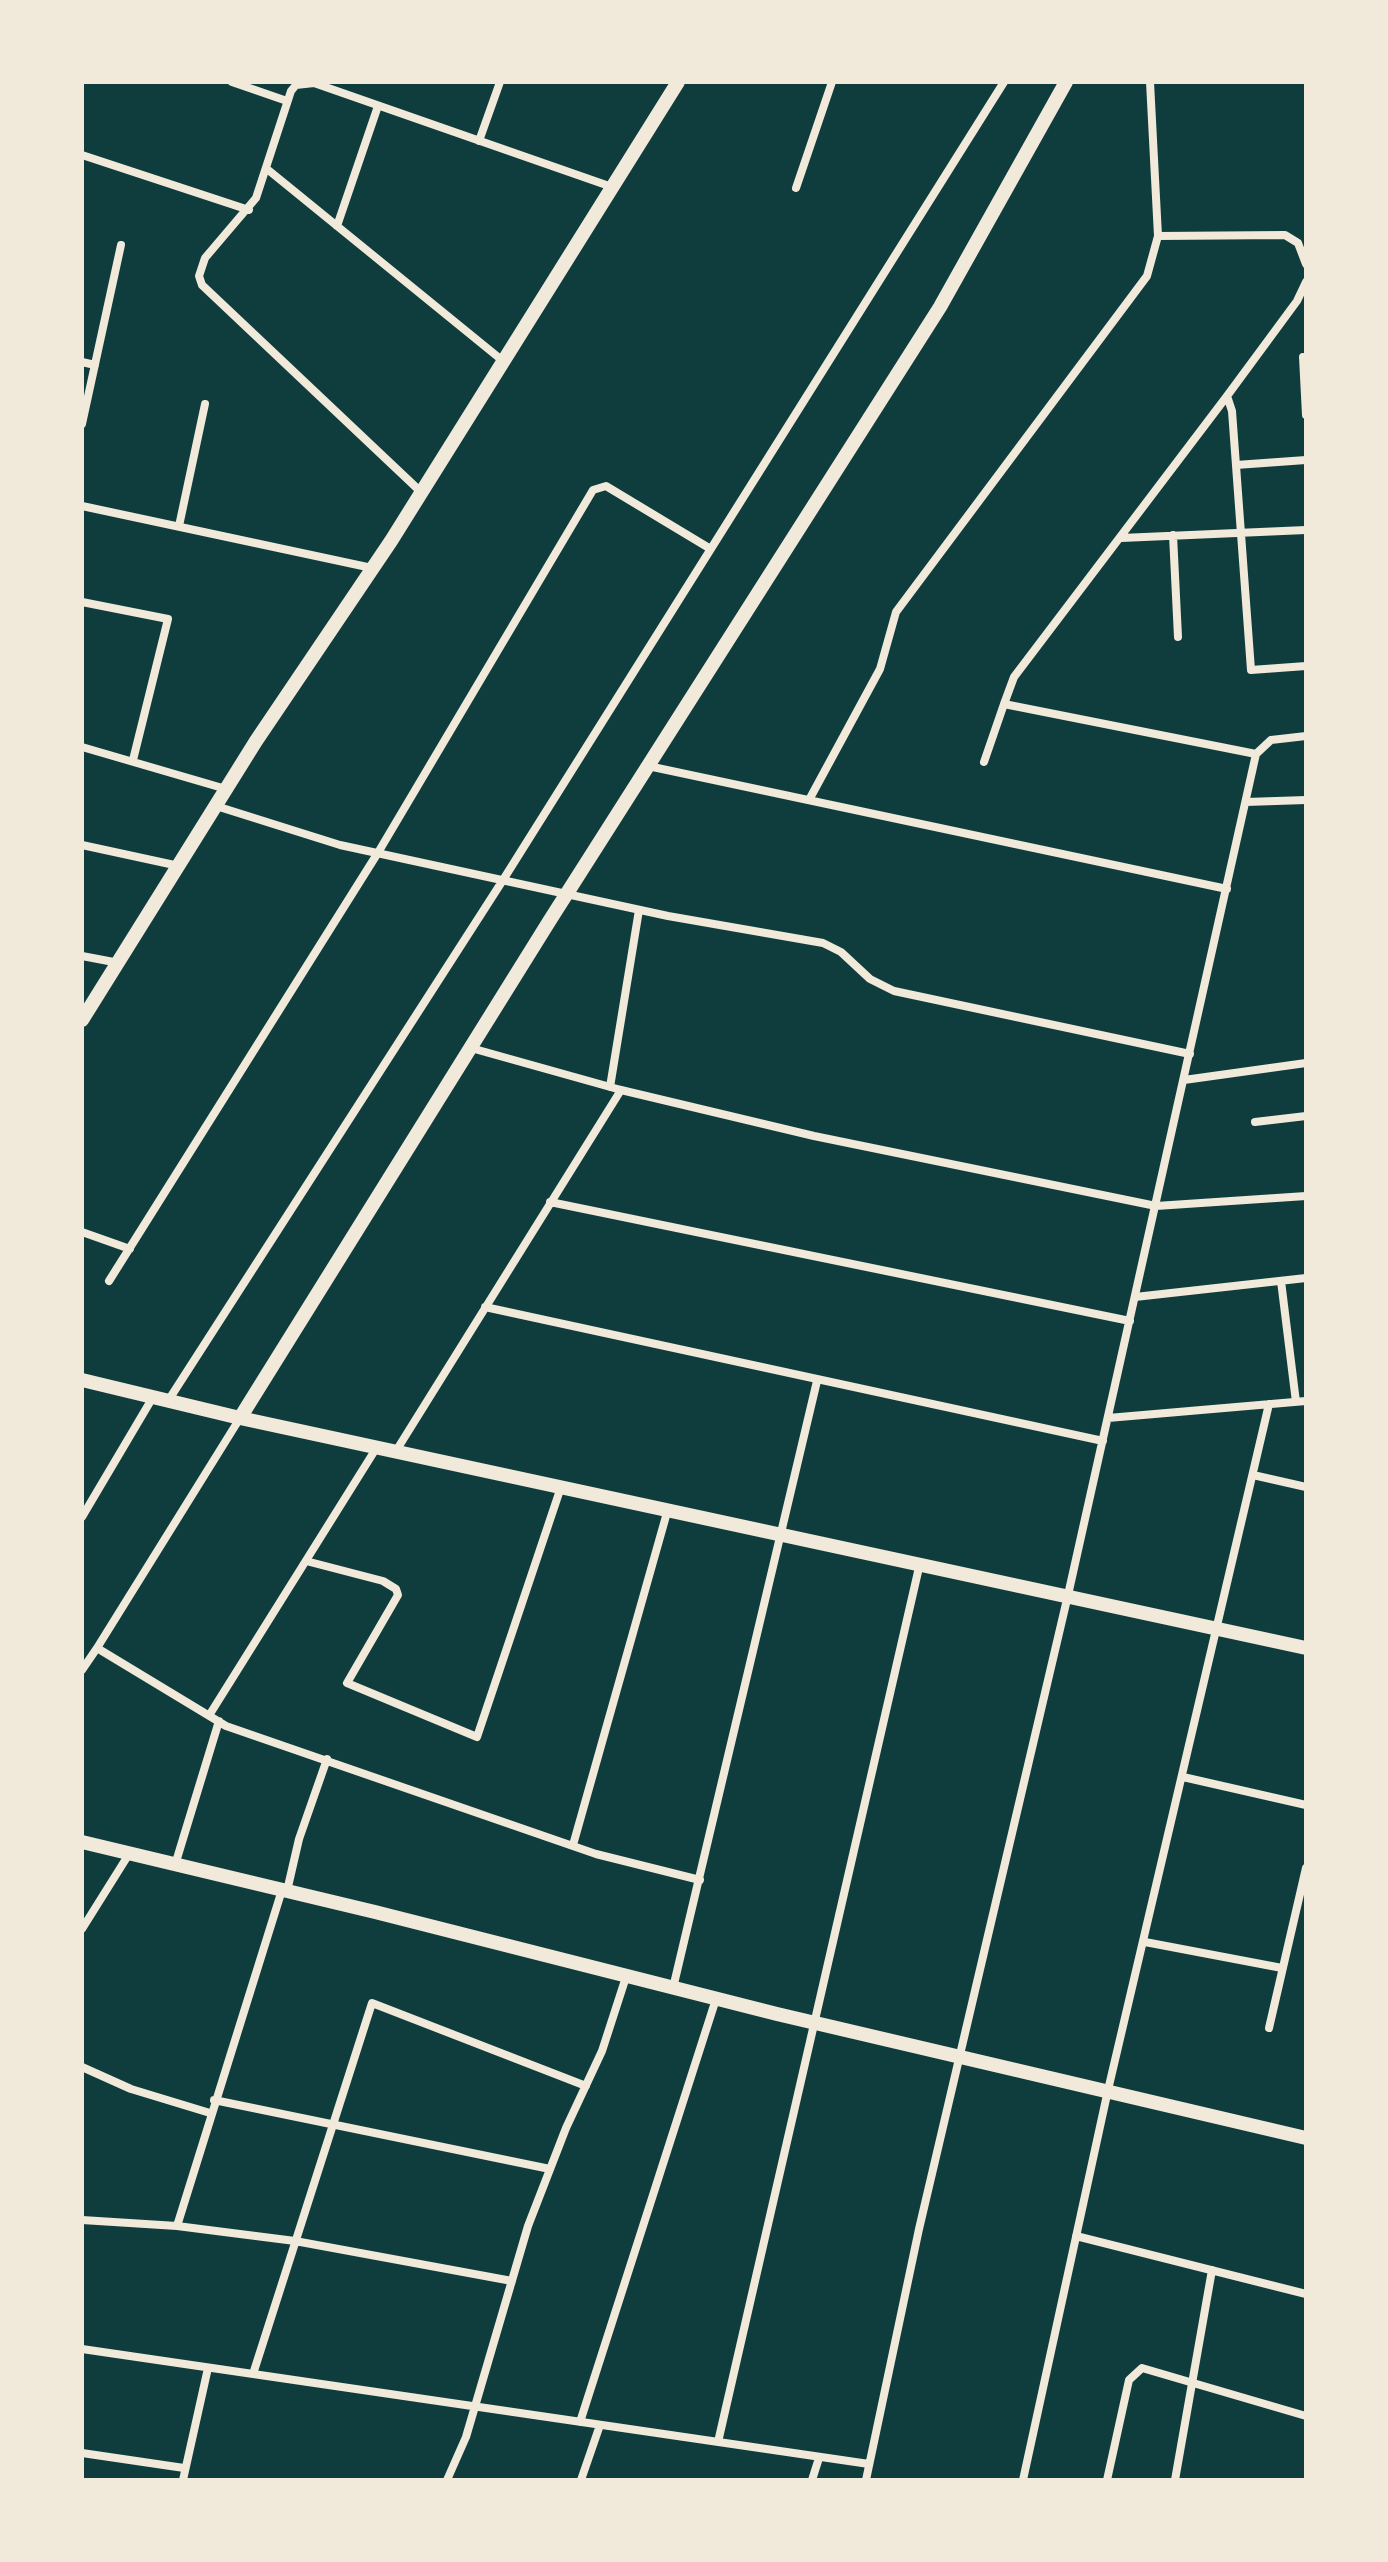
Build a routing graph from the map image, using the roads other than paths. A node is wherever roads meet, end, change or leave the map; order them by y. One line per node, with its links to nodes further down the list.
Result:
1 (232, 82): 9 (street)
2 (500, 82): 11 (street)
3 (678, 82): 14 (street)
4 (832, 82): 15 (street)
5 (1004, 82): 40 (street)
6 (1066, 82): 51 (street)
7 (1150, 82): 18 (street)
8 (296, 84): 9 (street); 10 (street)
9 (287, 101): 13 (street)
10 (378, 106): 11 (street); 17 (street)
11 (479, 141): 14 (street)
12 (82, 155): 16 (street)
13 (267, 169): 16 (street); 17 (street)
14 (612, 187): 23 (street)
15 (796, 188)
16 (249, 210): 33 (street)
17 (337, 226): 23 (street)
18 (1158, 236): 20 (street); 53 (street)
19 (121, 245): 25 (street)
20 (1306, 264)
21 (1306, 282): 27 (street)
22 (1303, 357): 26 (street)
23 (503, 361): 33 (street)
24 (82, 362): 25 (street)
25 (95, 365): 30 (street)
26 (1306, 393): 29 (street)
27 (1227, 396): 32 (street); 39 (street)
28 (205, 404): 35 (street)
29 (1306, 415)
30 (82, 424)
31 (1306, 460): 32 (street)
32 (1236, 465): 37 (street)
33 (421, 492): 41 (street)
34 (82, 506): 35 (street)
35 (179, 526): 41 (street)
36 (1306, 530): 37 (street)
37 (1241, 532): 38 (street); 44 (street)
38 (1173, 535): 39 (street); 43 (street)
39 (1121, 538): 45 (street)
40 (709, 548): 58 (street); 60 (street)
41 (372, 568): 52 (street)
42 (82, 602): 49 (street)
43 (1178, 637)
44 (1306, 666)
45 (1004, 704): 48 (street); 50 (street)
46 (1306, 736): 48 (street)
47 (82, 747): 49 (street)
48 (1256, 754): 55 (street)
49 (133, 760): 52 (street)
50 (984, 762)
51 (648, 766): 53 (street); 62 (street)
52 (226, 789): 56 (street)
53 (809, 800): 61 (street)
54 (1306, 800): 55 (street)
55 (1246, 802): 61 (street)
56 (216, 806): 58 (street); 59 (street)
57 (82, 845): 59 (street)
58 (379, 851): 60 (street); 79 (street)
59 (179, 866): 65 (street)
60 (503, 880): 62 (street); 89 (street)
61 (1227, 889): 68 (street)
62 (566, 894): 63 (street); 67 (street)
63 (639, 910): 68 (street); 71 (street)
64 (82, 956): 65 (street)
65 (119, 963): 66 (street)
66 (82, 1020)
67 (471, 1048): 71 (street); 92 (street)
68 (1190, 1054): 70 (street)
69 (1306, 1063): 70 (street)
70 (1184, 1080): 77 (street)
71 (610, 1087): 72 (street)
72 (621, 1090): 76 (street); 77 (street)
73 (1306, 1116): 74 (street)
74 (1255, 1122)
75 (1306, 1196): 77 (street)
76 (550, 1202): 84 (street); 85 (street)
77 (1156, 1206): 83 (street)
78 (82, 1232): 79 (street)
79 (130, 1249): 81 (street)
80 (1306, 1278): 82 (street)
81 (109, 1281)
82 (1281, 1281): 83 (street); 90 (street)
83 (1135, 1297): 85 (street)
84 (485, 1307): 87 (street); 96 (street)
85 (1130, 1321): 93 (street)
86 (82, 1380): 88 (street)
87 (817, 1381): 94 (street); 102 (street)
88 (153, 1397): 89 (street); 101 (street)
89 (168, 1401): 92 (street)
90 (1301, 1401): 91 (street)
91 (1269, 1404): 93 (street); 97 (street)
92 (240, 1418): 95 (street); 107 (street)
93 (1108, 1418): 94 (street)
94 (1103, 1441): 105 (street)
95 (377, 1447): 96 (street); 103 (street)
96 (396, 1451): 98 (street)
97 (1253, 1475): 99 (street); 106 (street)
98 (561, 1486): 100 (street); 103 (street)
99 (1306, 1487)
100 (668, 1509): 102 (street); 116 (street)
101 (82, 1517)
102 (782, 1533): 104 (street); 120 (street)
103 (306, 1561): 110 (street)
104 (920, 1563): 105 (street); 128 (street)
105 (1068, 1595): 106 (street); 130 (street)
106 (1218, 1628): 108 (street); 113 (street)
107 (97, 1648): 109 (street); 110 (street)
108 (1306, 1648)
109 (82, 1670)
110 (210, 1714): 111 (street)
111 (219, 1721): 112 (street); 118 (street)
112 (327, 1759): 116 (street); 121 (street)
113 (1183, 1777): 114 (street); 123 (street)
114 (1306, 1805)
115 (82, 1842): 117 (street)
116 (573, 1845): 120 (street)
117 (129, 1854): 118 (street); 122 (street)
118 (175, 1865): 121 (street)
119 (1306, 1868): 124 (street)
120 (700, 1880): 126 (street)
121 (284, 1891): 125 (street); 134 (street)
122 (82, 1929)
123 (1145, 1942): 124 (street); 133 (street)
124 (1282, 1968): 129 (street)
125 (626, 1977): 126 (street); 132 (street)
126 (673, 1988): 127 (street)
127 (716, 1999): 128 (street); 152 (street)
128 (812, 2022): 130 (street); 154 (street)
129 (1269, 2028)
130 (960, 2056): 133 (street); 157 (street)
131 (82, 2067): 135 (street)
132 (586, 2086): 136 (street); 138 (street)
133 (1108, 2090): 137 (street); 141 (street)
134 (214, 2100): 135 (street); 136 (street)
135 (210, 2113): 140 (street)
136 (333, 2124): 138 (street); 142 (street)
137 (1306, 2138)
138 (550, 2169): 144 (street)
139 (82, 2220): 140 (street)
140 (177, 2226): 142 (street)
141 (1076, 2236): 143 (street); 164 (street)
142 (295, 2241): 144 (street); 148 (street)
143 (1212, 2270): 145 (street); 149 (street)
144 (512, 2281): 150 (street)
145 (1306, 2294)
146 (82, 2349): 147 (street)
147 (208, 2368): 148 (street); 158 (street)
148 (253, 2374): 150 (street)
149 (1192, 2381): 151 (street); 165 (street); 166 (street)
150 (475, 2406): 152 (street); 160 (street)
151 (1306, 2416)
152 (580, 2422): 153 (street)
153 (600, 2425): 154 (street); 161 (street)
154 (718, 2442): 156 (street)
155 (82, 2453): 158 (street)
156 (819, 2458): 157 (street); 162 (street)
157 (869, 2464): 163 (street)
158 (184, 2468): 159 (street)
159 (183, 2480)
160 (447, 2480)
161 (581, 2480)
162 (812, 2480)
163 (866, 2480)
164 (1023, 2480)
165 (1107, 2480)
166 (1175, 2480)

